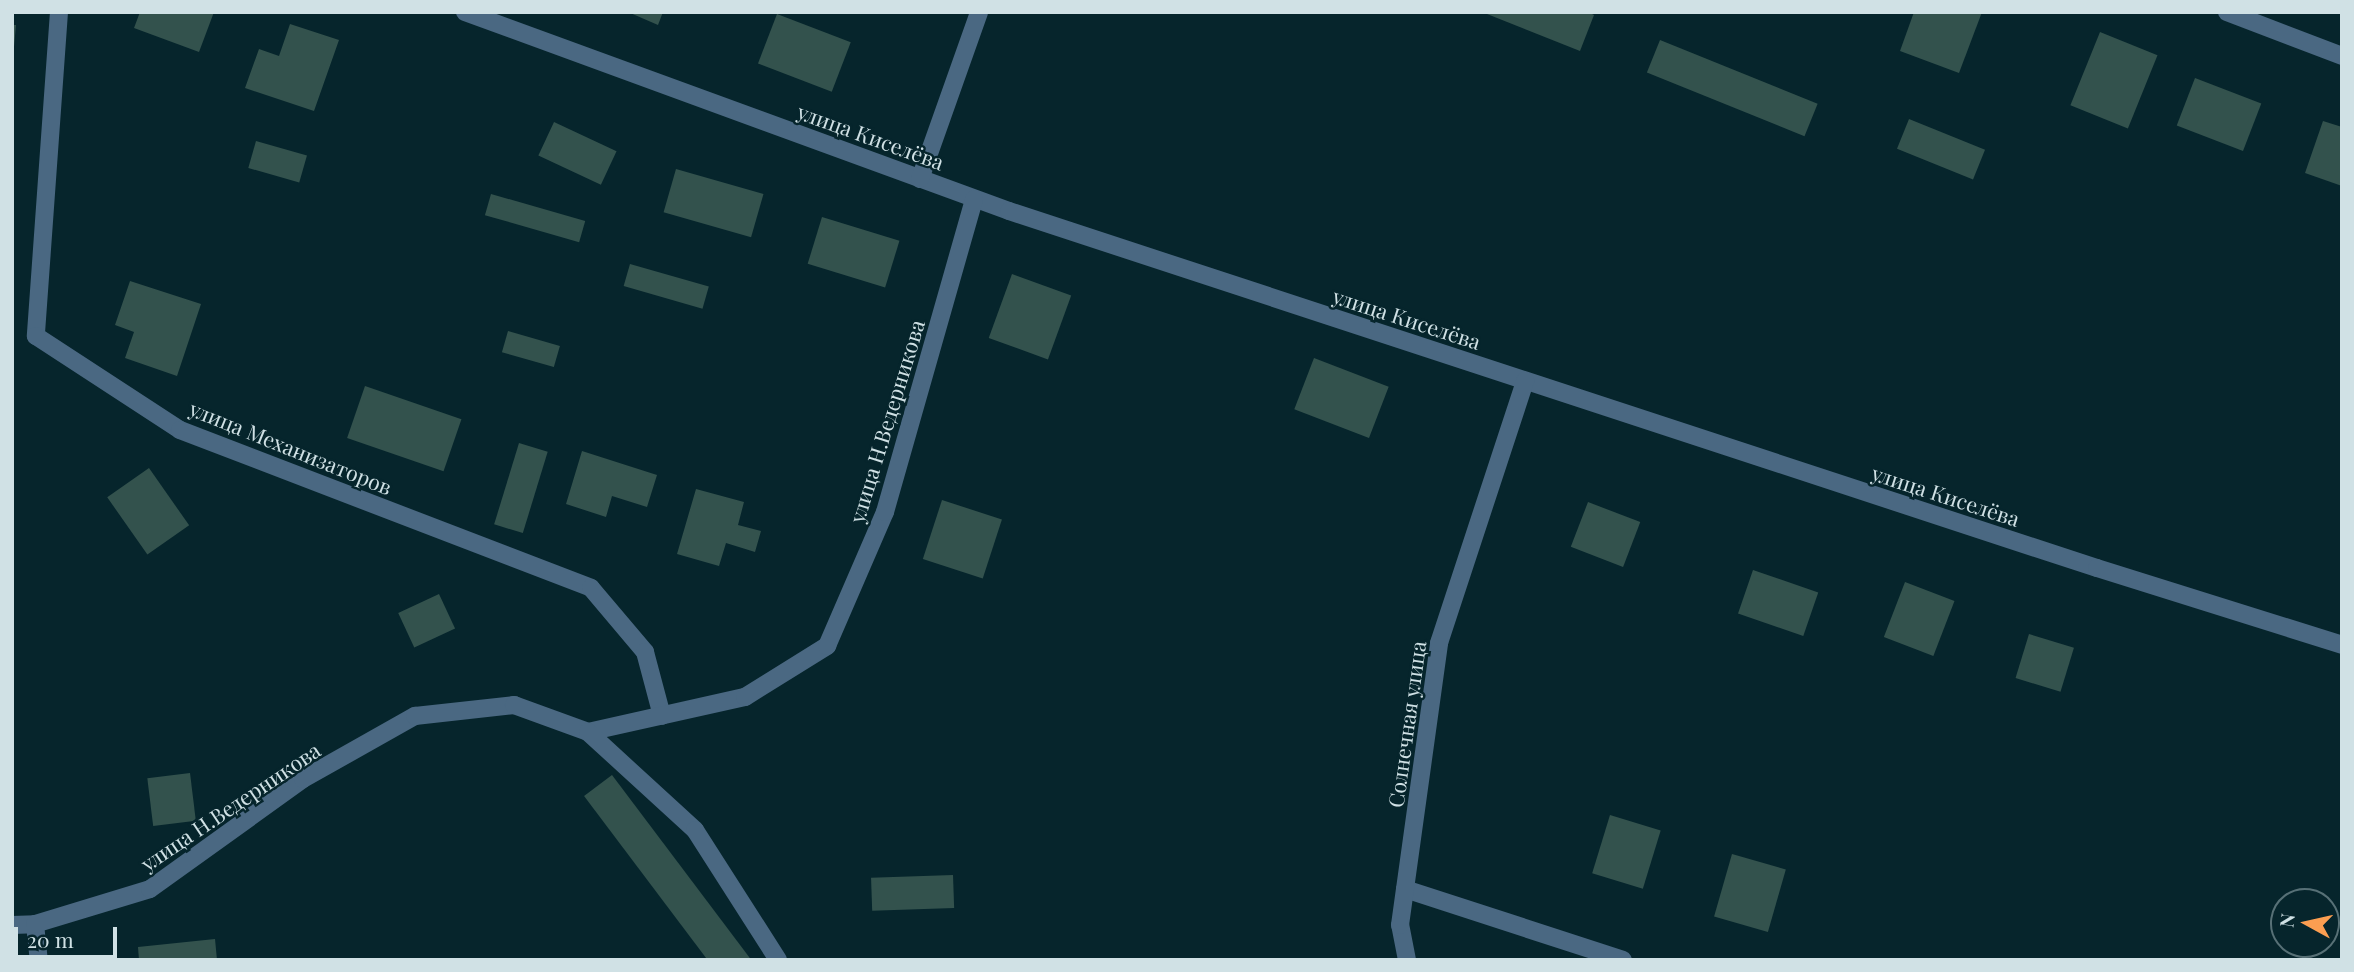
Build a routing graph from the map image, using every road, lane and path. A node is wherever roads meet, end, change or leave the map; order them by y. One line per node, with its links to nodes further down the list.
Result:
1 (59, 12): 10 (street, улица Механизаторов)
2 (465, 12): 6 (street, улица Киселёва)
3 (979, 12): 6 (street)
4 (2227, 12): 5 (street)
5 (2342, 56)
6 (920, 179): 7 (street, улица Киселёва)
7 (974, 199): 8 (street, улица Киселёва); 10 (street, улица Н.Ведерникова)
8 (1525, 381): 9 (street, улица Киселёва); 12 (street, Солнечная улица)
9 (2342, 645)
10 (662, 716): 11 (street, улица Н.Ведерникова)
11 (588, 732): 13 (street, улица Н.Ведерникова); 16 (street, улица Н.Ведерникова)
12 (1405, 890): 17 (street, Солнечная улица); 18 (street)
13 (35, 924): 14 (street, улица Н.Ведерникова); 15 (street)
14 (12, 925)
15 (38, 960)
16 (778, 960)
17 (1407, 960)
18 (1623, 960)

